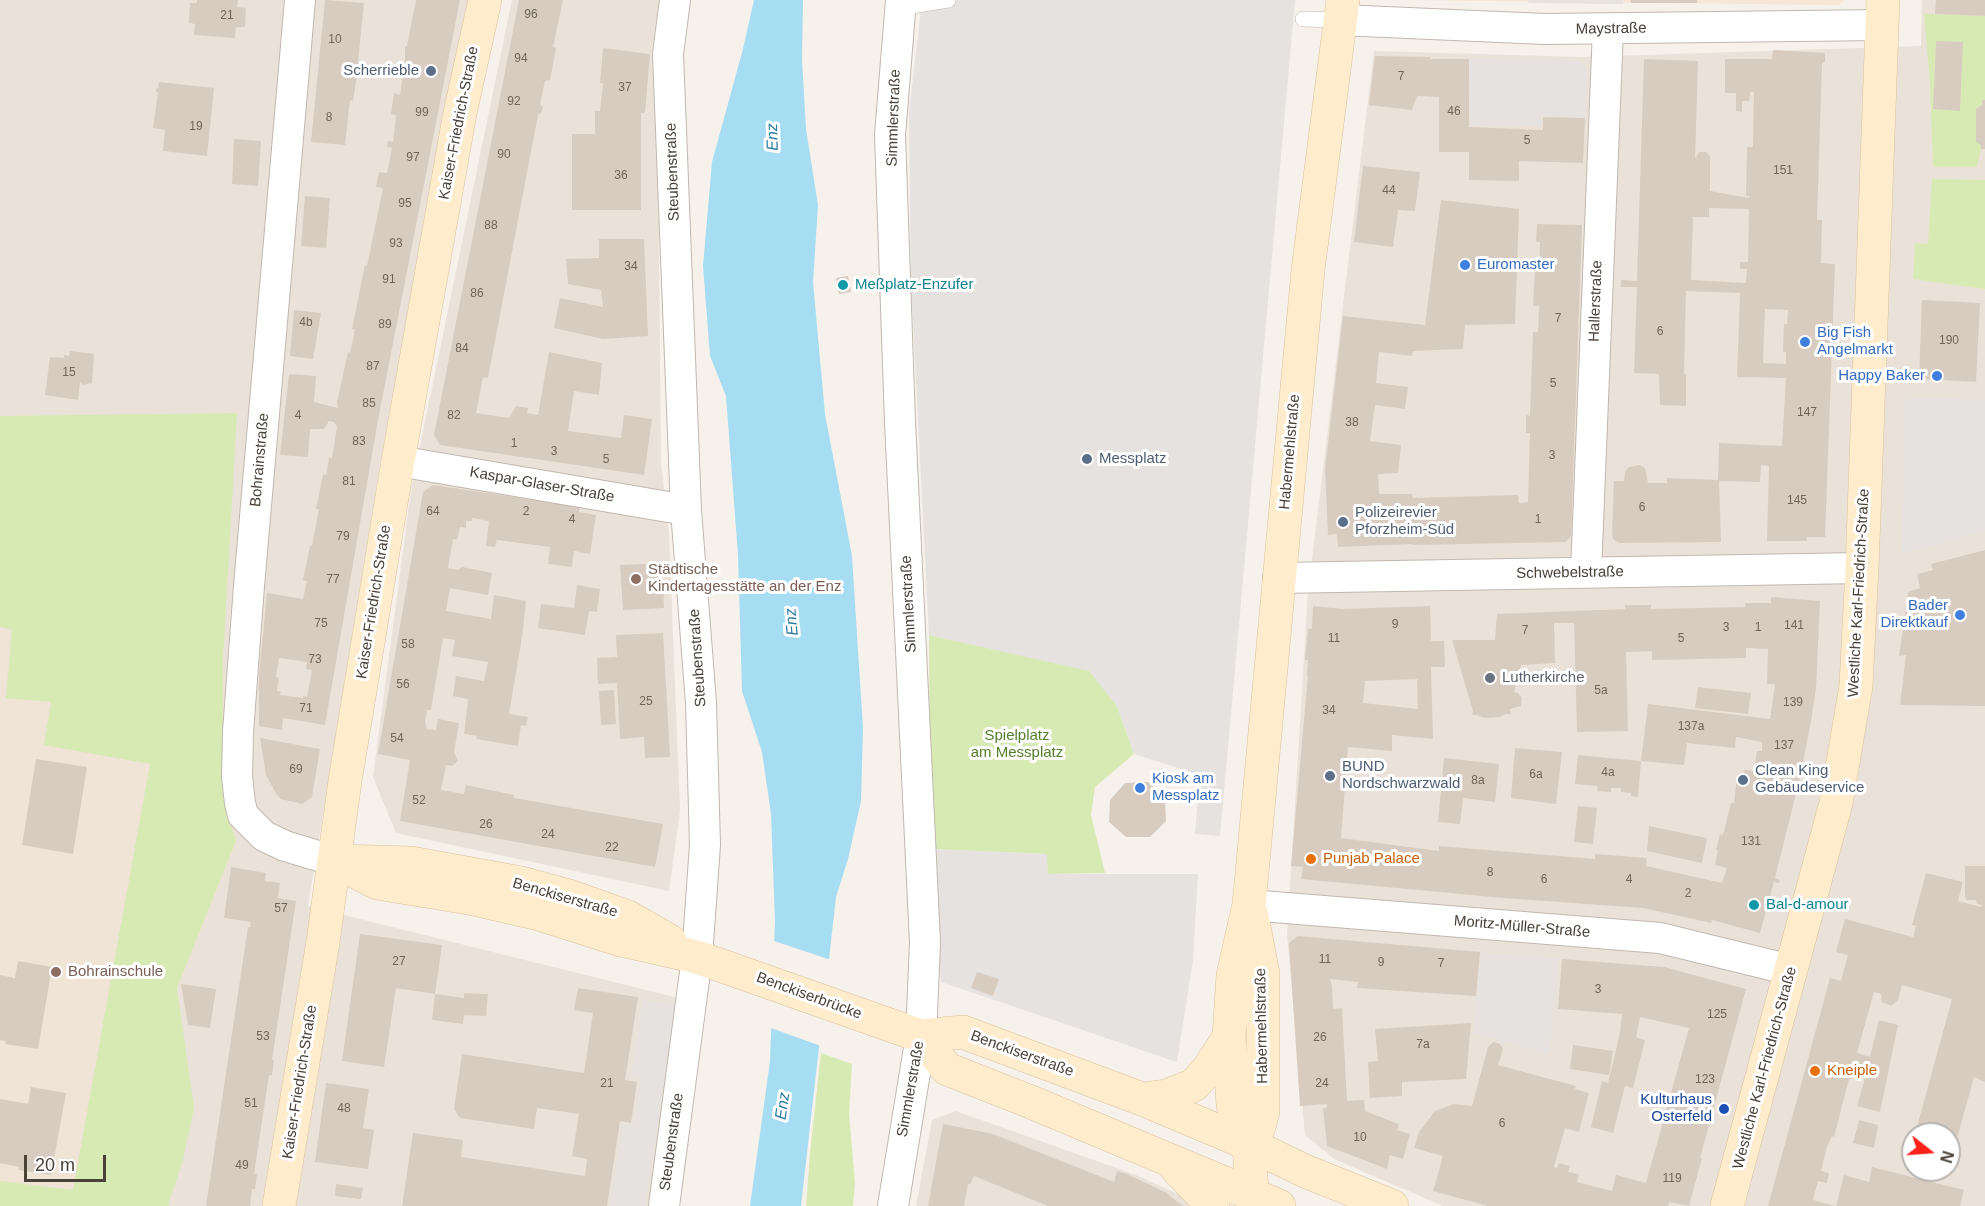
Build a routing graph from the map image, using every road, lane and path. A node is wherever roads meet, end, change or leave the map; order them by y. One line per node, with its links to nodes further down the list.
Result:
1 (300, 0): 15 (street, Bohrainstraße)
2 (485, 0): 10 (main road, Kaiser-Friedrich-Straße)
3 (675, 0): 11 (street, Steubenstraße)
4 (948, 0): 5 (lane)
5 (900, 4): 19 (street, Simmlerstraße)
6 (1341, 10): 8 (lane); 9 (street, Maystraße); 14 (main road, Habermehlstraße)
7 (1883, 12): 9 (street, Maystraße); 12 (main road, Westliche Karl-Friedrich-Straße)
8 (1303, 19)
9 (1608, 29): 13 (street, Hallerstraße)
10 (398, 461): 11 (street, Kaspar-Glaser-Straße); 15 (main road, Kaiser-Friedrich-Straße)
11 (686, 510): 17 (street, Steubenstraße)
12 (1862, 568): 13 (street, Schwebelstraße); 18 (main road, Westliche Karl-Friedrich-Straße)
13 (1586, 572): 14 (street, Schwebelstraße)
14 (1278, 579): 16 (main road, Habermehlstraße)
15 (335, 861): 17 (main road, Benckiserstraße); 25 (main road, Kaiser-Friedrich-Straße)
16 (1249, 905): 18 (street, Moritz-Müller-Straße); 20 (main road, Habermehlstraße); 22 (main road, Habermehlstraße)
17 (712, 961): 19 (main road, Benckiserbrücke); 26 (street, Steubenstraße)
18 (1791, 970): 30 (main road, Westliche Karl-Friedrich-Straße)
19 (921, 1036): 21 (main road, Benckiserstraße); 23 (main road); 27 (street, Simmlerstraße)
20 (1229, 1037): 21 (main road); 22 (main road, Habermehlstraße)
21 (1142, 1099): 22 (main road, Benckiserstraße)
22 (1249, 1144): 24 (main road, Habermehlstraße); 29 (main road, Benckiserstraße)
23 (1165, 1158): 24 (main road); 28 (main road)
24 (1262, 1203)
25 (279, 1206)
26 (664, 1206)
27 (893, 1206)
28 (1214, 1206)
29 (1392, 1206)
30 (1727, 1206)

